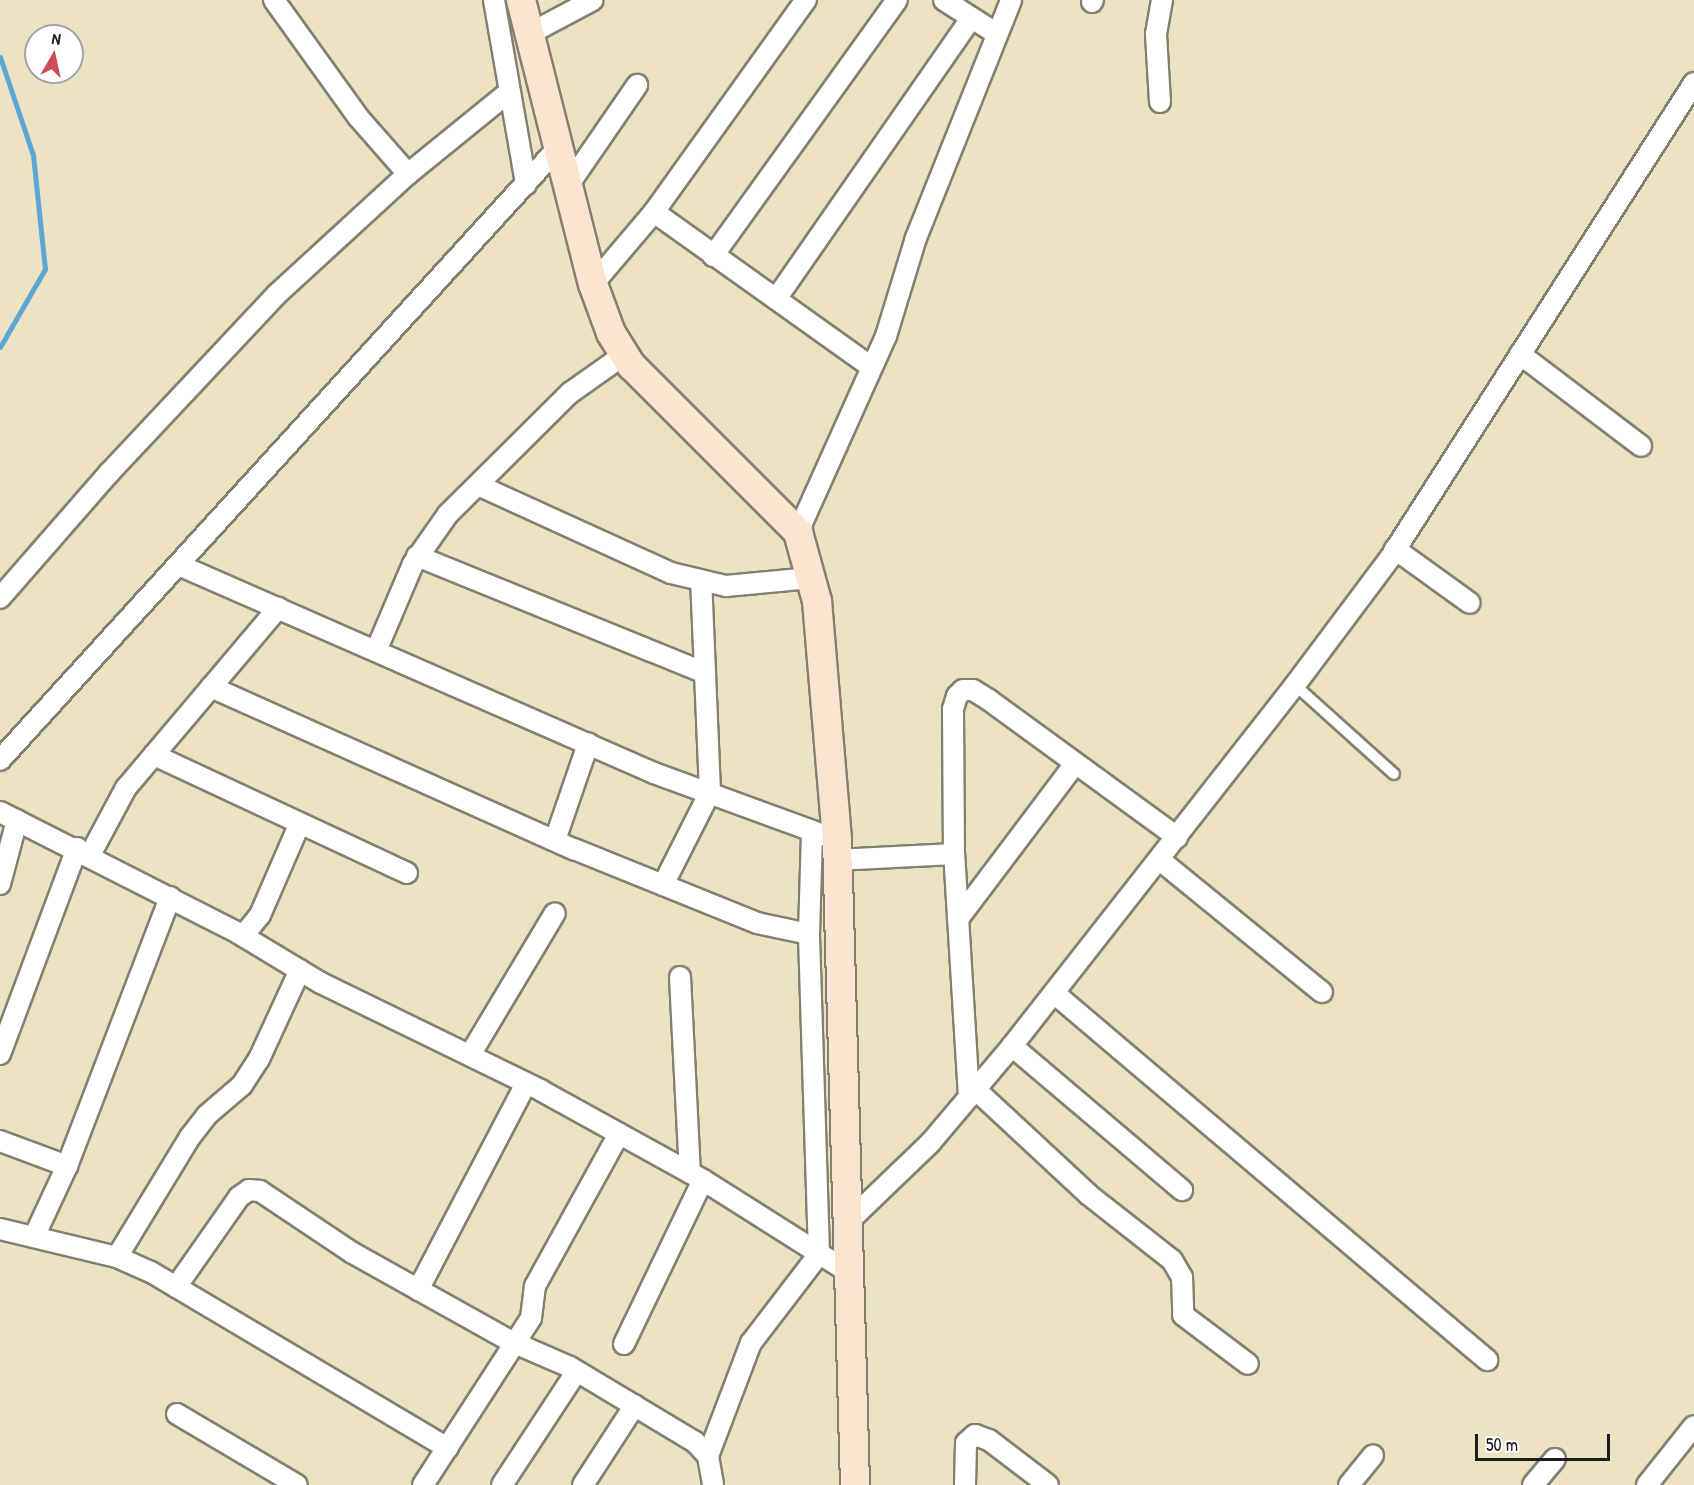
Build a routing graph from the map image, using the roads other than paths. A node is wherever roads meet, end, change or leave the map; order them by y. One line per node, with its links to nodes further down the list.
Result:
1 (274, 0): 18 (street)
2 (494, 0): 15 (street)
3 (521, 0): 11 (street)
4 (593, 0): 11 (street)
5 (806, 0): 21 (street)
6 (897, 0): 22 (street)
7 (944, 0): 10 (street)
8 (1011, 0): 12 (street)
9 (1162, 0): 16 (street)
10 (971, 18): 12 (street); 24 (street)
11 (529, 33): 17 (street)
12 (997, 34): 27 (street)
13 (1694, 83): 26 (street)
14 (637, 85): 20 (street)
15 (509, 92): 18 (street); 19 (street)
16 (1160, 102)
17 (557, 149): 19 (street); 20 (street)
18 (408, 174): 36 (street)
19 (526, 184): 33 (street)
20 (567, 187): 23 (street)
21 (654, 212): 22 (street); 23 (street)
22 (713, 256): 24 (street)
23 (593, 284): 25 (street)
24 (776, 299): 27 (street)
25 (625, 354): 29 (street); 30 (street)
26 (1520, 354): 28 (street); 31 (street)
27 (870, 366): 30 (street)
28 (1641, 446)
29 (480, 486): 32 (street); 35 (street)
30 (798, 532): 34 (street)
31 (1395, 549): 37 (street); 41 (street)
32 (417, 556): 39 (street); 40 (street)
33 (181, 566): 38 (street); 45 (street)
34 (811, 578): 35 (street); 53 (street)
35 (701, 581): 40 (street)
36 (0, 598)
37 (1470, 603)
38 (278, 608): 39 (street); 42 (street)
39 (376, 651): 43 (street)
40 (705, 673): 48 (street)
41 (1295, 685): 47 (lane); 51 (street)
42 (211, 687): 44 (street); 52 (street)
43 (588, 744): 48 (street); 52 (street)
44 (154, 755): 50 (street); 54 (street)
45 (0, 760)
46 (1074, 765): 51 (street); 55 (street); 62 (street)
47 (1394, 774)
48 (710, 792): 53 (street); 59 (street)
49 (9, 816): 54 (street); 58 (street)
50 (300, 823): 57 (street); 64 (street)
51 (1177, 837): 56 (street)
52 (555, 840): 59 (street)
53 (828, 844): 55 (street); 63 (street); 79 (street)
54 (84, 851): 60 (street); 70 (street)
55 (954, 854): 62 (street)
56 (1160, 860): 67 (street); 68 (street)
57 (407, 873)
58 (0, 884)
59 (663, 885): 63 (street)
60 (170, 897): 64 (street); 76 (street)
61 (555, 913): 71 (street)
62 (958, 919): 73 (street)
63 (809, 934): 82 (street)
64 (243, 936): 65 (street)
65 (300, 970): 71 (street); 83 (street)
66 (680, 977): 77 (street)
67 (1322, 992)
68 (1054, 993): 69 (street); 89 (street)
69 (1012, 1046): 73 (street); 78 (street)
70 (0, 1054)
71 (470, 1055): 72 (street)
72 (526, 1083): 74 (street); 86 (street)
73 (972, 1093): 79 (street); 90 (street)
74 (619, 1134): 77 (street); 87 (street)
75 (0, 1141): 76 (street)
76 (67, 1166): 81 (street)
77 (696, 1177): 82 (street); 88 (street)
78 (1182, 1190)
79 (849, 1221): 84 (street)
80 (0, 1229): 81 (street)
81 (34, 1237): 83 (street)
82 (819, 1254): 84 (street); 97 (street)
83 (117, 1257): 85 (street)
84 (850, 1273): 104 (street)
85 (176, 1287): 86 (street); 95 (street)
86 (418, 1290): 87 (street)
87 (516, 1344): 91 (street); 95 (street)
88 (624, 1344)
89 (1487, 1360)
90 (1248, 1364)
91 (576, 1371): 92 (street); 101 (street)
92 (635, 1405): 97 (street); 102 (street)
93 (177, 1414): 99 (street)
94 (1694, 1426): 109 (street)
95 (448, 1448): 100 (street)
96 (1373, 1455): 107 (street)
97 (708, 1456): 103 (street)
98 (1555, 1459): 108 (street)
99 (297, 1485)
100 (423, 1485)
101 (502, 1485)
102 (583, 1485)
103 (712, 1485)
104 (855, 1485)
105 (965, 1485): 106 (street)
106 (1048, 1485)
107 (1349, 1485)
108 (1533, 1485)
109 (1647, 1485)

